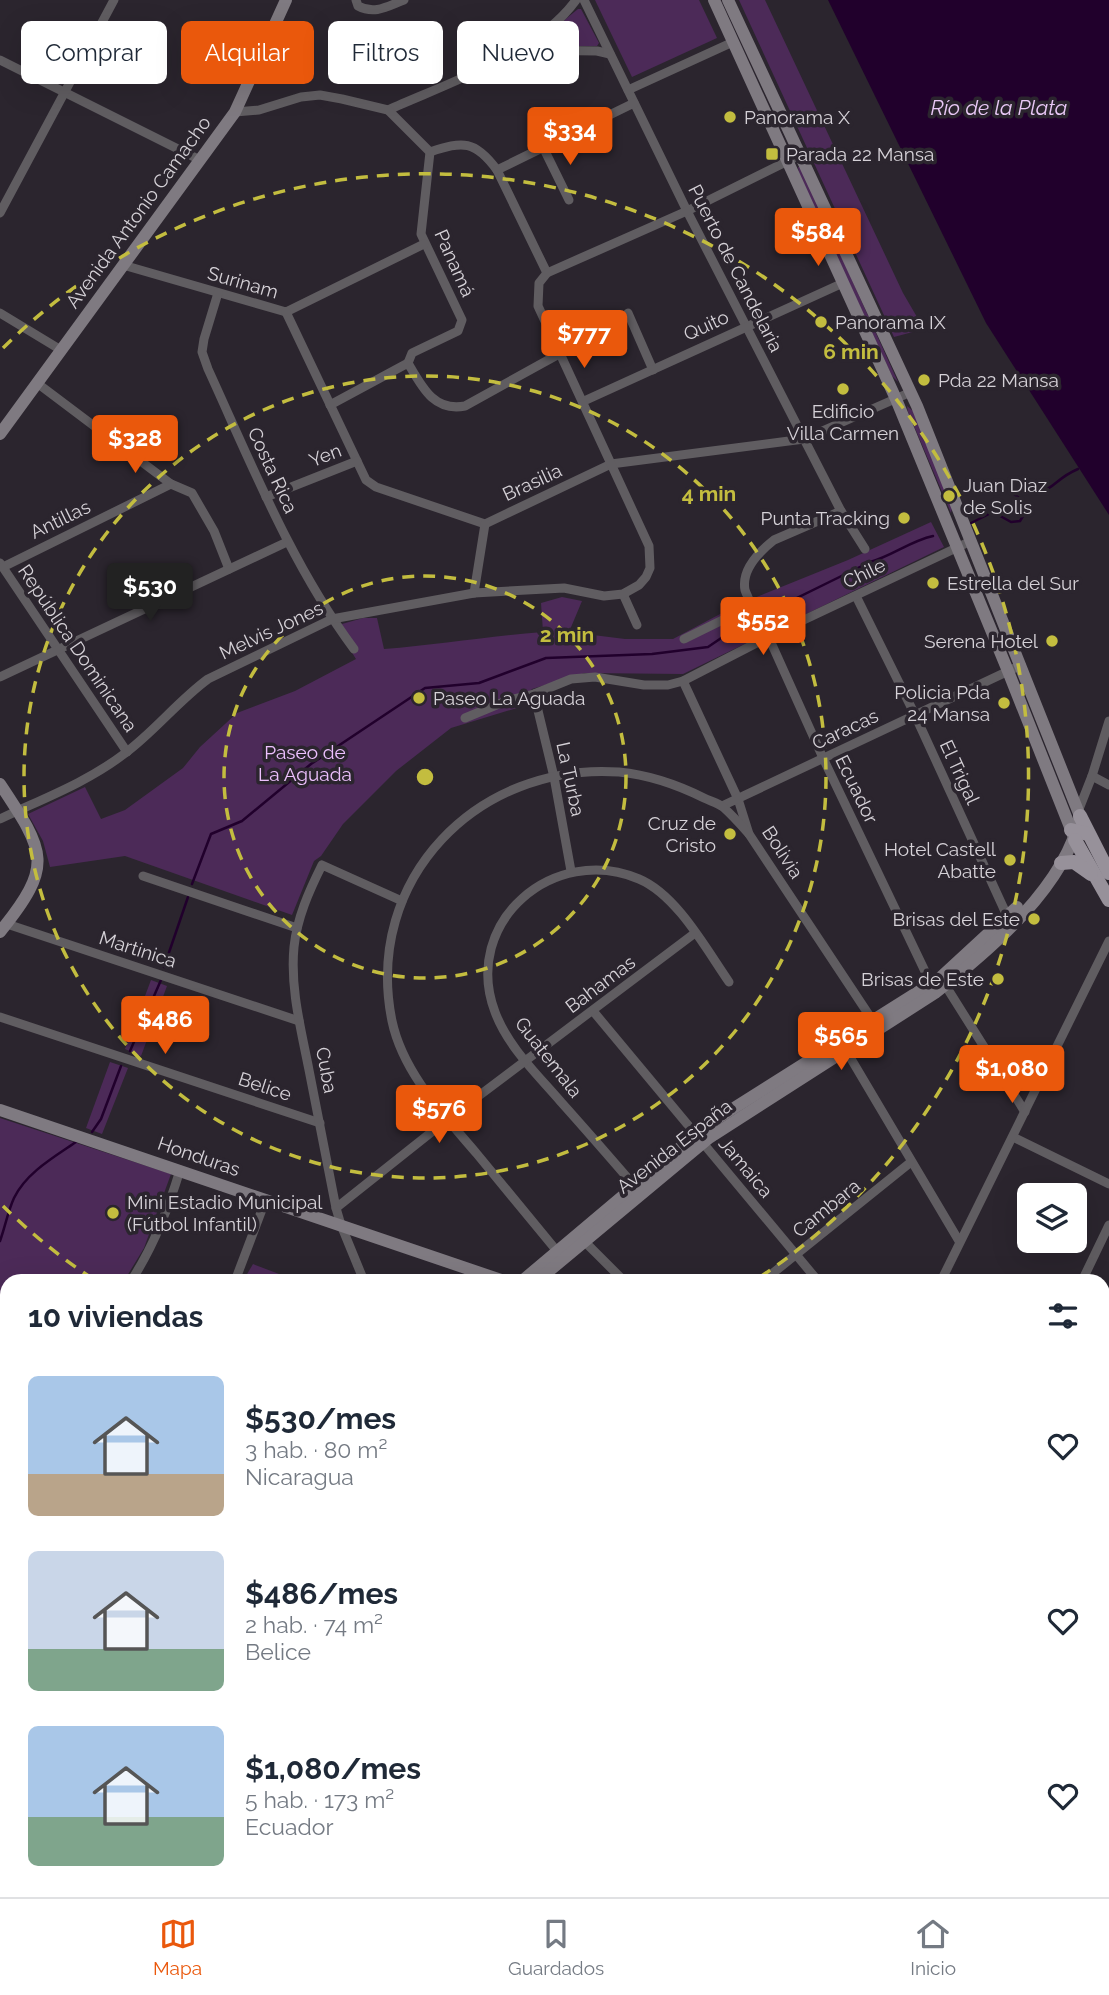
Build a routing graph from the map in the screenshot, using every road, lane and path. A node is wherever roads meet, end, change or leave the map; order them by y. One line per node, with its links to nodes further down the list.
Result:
1 (114, 0): 16 (street)
2 (286, 0): 19 (main road, Avenida Antonio Camacho)
3 (356, 0): 4 (street)
4 (404, 0)
5 (576, 0): 9 (street)
6 (584, 0): 12 (street, Puerto de Candelaria)
7 (714, 0): 10 (main road)
8 (728, 0): 22 (main road)
9 (555, 21)
10 (733, 42): 15 (street); 24 (main road)
11 (579, 51): 12 (street)
12 (610, 54): 15 (street, Puerto de Candelaria)
13 (0, 60): 16 (street)
14 (457, 79): 18 (street)
15 (628, 90): 17 (street, Puerto de Candelaria)
16 (66, 93): 23 (street); 28 (street)
17 (634, 103): 20 (street); 27 (street, Puerto de Candelaria)
18 (388, 110): 19 (street); 21 (street)
19 (234, 112): 23 (main road, Avenida Antonio Camacho)
20 (544, 147): 25 (street); 26 (street)
21 (430, 152): 25 (street); 29 (street, Panamá)
22 (800, 155): 24 (street); 43 (main road)
23 (200, 159): 30 (main road, Avenida Antonio Camacho)
24 (787, 162): 27 (street); 32 (main road)
25 (497, 170): 31 (street)
26 (569, 200)
27 (687, 211): 31 (street); 37 (street, Puerto de Candelaria)
28 (0, 213)
29 (424, 243): 34 (street, Surinam); 40 (street, Panamá)
30 (123, 265): 33 (street, Surinam); 38 (main road, Avenida Antonio Camacho)
31 (547, 273): 39 (street)
32 (843, 283): 37 (street, Quito); 44 (main road)
33 (218, 293): 34 (street, Surinam); 52 (street, Costa Rica)
34 (286, 312): 46 (street)
35 (0, 313): 38 (street)
36 (628, 313): 41 (street)
37 (746, 326): 41 (street, Quito); 48 (street, Puerto de Candelaria)
38 (61, 350): 42 (main road, Avenida Antonio Camacho)
39 (559, 354): 40 (street); 45 (street)
40 (408, 363): 46 (street)
41 (653, 370): 45 (street, Quito)
42 (37, 383): 47 (main road, Avenida Antonio Camacho); 51 (street)
43 (911, 392): 44 (street, Brasilia); 55 (main road)
44 (896, 399): 48 (street, Brasilia); 57 (main road)
45 (584, 401): 50 (street)
46 (330, 405): 49 (street)
47 (0, 434)
48 (804, 439): 50 (street, Brasilia); 53 (street, Puerto de Candelaria)
49 (357, 461): 52 (street, Yen); 54 (street)
50 (611, 464): 54 (street, Brasilia); 62 (street)
51 (171, 484): 59 (street, Antillas); 60 (street)
52 (266, 497): 56 (street, Costa Rica)
53 (841, 511): 58 (street, Puerto de Candelaria); 67 (street)
54 (485, 524): 61 (street)
55 (967, 530): 57 (street, Chile); 70 (main road)
56 (287, 542): 60 (street); 64 (street, Costa Rica)
57 (958, 548): 63 (street, Chile); 70 (main road)
58 (865, 549)
59 (1, 565): 69 (street, República Dominicana)
60 (229, 569): 69 (street)
61 (474, 593): 62 (street, Melvis Jones); 64 (street, Melvis Jones)
62 (623, 594): 65 (street)
63 (856, 596): 66 (street, Chile); 74 (street, El Trigal)
64 (332, 618): 68 (street, Costa Rica); 77 (street, Melvis Jones)
65 (637, 625)
66 (769, 638): 72 (street, Chile); 78 (street, Ecuador)
67 (684, 639)
68 (354, 649)
69 (57, 650): 71 (street); 77 (street, República Dominicana)
70 (1015, 668): 74 (street, Caracas); 83 (main road); 86 (main road)
71 (0, 677)
72 (683, 681): 73 (street, Chile); 85 (street, Bolivia)
73 (534, 694): 75 (street, Chile); 80 (street, La Turba)
74 (915, 715): 78 (street, Caracas); 98 (street, El Trigal)
75 (465, 718)
76 (1109, 721): 79 (street)
77 (127, 752): 88 (street, Melvis Jones)
78 (823, 758): 85 (street, Caracas); 104 (street, Ecuador)
79 (1092, 776): 82 (street); 84 (street)
80 (554, 777): 87 (street); 93 (street, La Turba); 97 (street)
81 (0, 784): 88 (main road)
82 (1109, 785)
83 (1070, 790): 84 (street); 86 (street); 90 (main road)
84 (1086, 790): 90 (street)
85 (738, 799): 87 (street, Caracas); 91 (street, Bolivia)
86 (1060, 801): 90 (main road)
87 (722, 806): 91 (street)
88 (18, 811): 89 (street, Melvis Jones); 99 (main road)
89 (0, 819)
90 (1078, 827): 92 (main road, Avenida España); 95 (main road); 98 (main road, Avenida España)
91 (749, 834): 108 (street, Bolivia)
92 (1061, 863): 95 (main road); 98 (main road, Avenida España)
93 (571, 871): 101 (street, Guatemala); 110 (street, Guatemala)
94 (144, 876): 100 (street)
95 (1102, 876): 96 (main road)
96 (1109, 900)
97 (402, 901): 100 (street, Cuba); 113 (street)
98 (1010, 921): 104 (main road, Avenida España)
99 (3, 928): 107 (street, Martinica)
100 (297, 928): 107 (street, Cuba)
101 (695, 933): 103 (street, Guatemala); 105 (street, Bahamas)
102 (1109, 941): 112 (street)
103 (729, 982)
104 (938, 985): 108 (main road, Avenida España); 112 (street, Ecuador)
105 (593, 1011): 110 (street, Bahamas); 116 (street, Jamaica)
106 (0, 1017): 114 (street, Belice)
107 (299, 1021): 114 (street, Cuba)
108 (876, 1024): 109 (main road, Avenida España)
109 (843, 1045): 116 (main road, Avenida España); 117 (street)
110 (526, 1062): 113 (street, Bahamas); 120 (street, Guatemala)
111 (0, 1111): 118 (main road, Honduras)
112 (1025, 1112): 115 (street)
113 (448, 1119): 122 (street, Bahamas); 128 (street)
114 (320, 1123): 122 (street, Cuba)
115 (1013, 1137): 119 (street); 126 (street)
116 (700, 1138): 120 (main road, Avenida España); 127 (street, Jamaica)
117 (911, 1162): 126 (street); 127 (street, Cambara)
118 (180, 1170): 121 (main road, Honduras); 129 (street)
119 (1109, 1184)
120 (638, 1190): 125 (main road, Avenida España)
121 (266, 1199): 123 (main road, Honduras); 130 (street)
122 (336, 1208): 123 (street, Cuba)
123 (341, 1225): 131 (street, Cuba); 132 (main road, Honduras)
124 (1109, 1225): 139 (street)
125 (581, 1238): 128 (main road, Avenida España); 135 (street)
126 (959, 1241): 138 (street)
127 (796, 1254): 136 (street, Cambara); 137 (street, Jamaica)
128 (561, 1255): 133 (main road, Avenida España); 134 (main road, Avenida España)
129 (136, 1274)
130 (237, 1274)
131 (361, 1274)
132 (484, 1274)
133 (532, 1274)
134 (543, 1274)
135 (617, 1274)
136 (772, 1274)
137 (812, 1274)
138 (944, 1274)
139 (1085, 1274)

